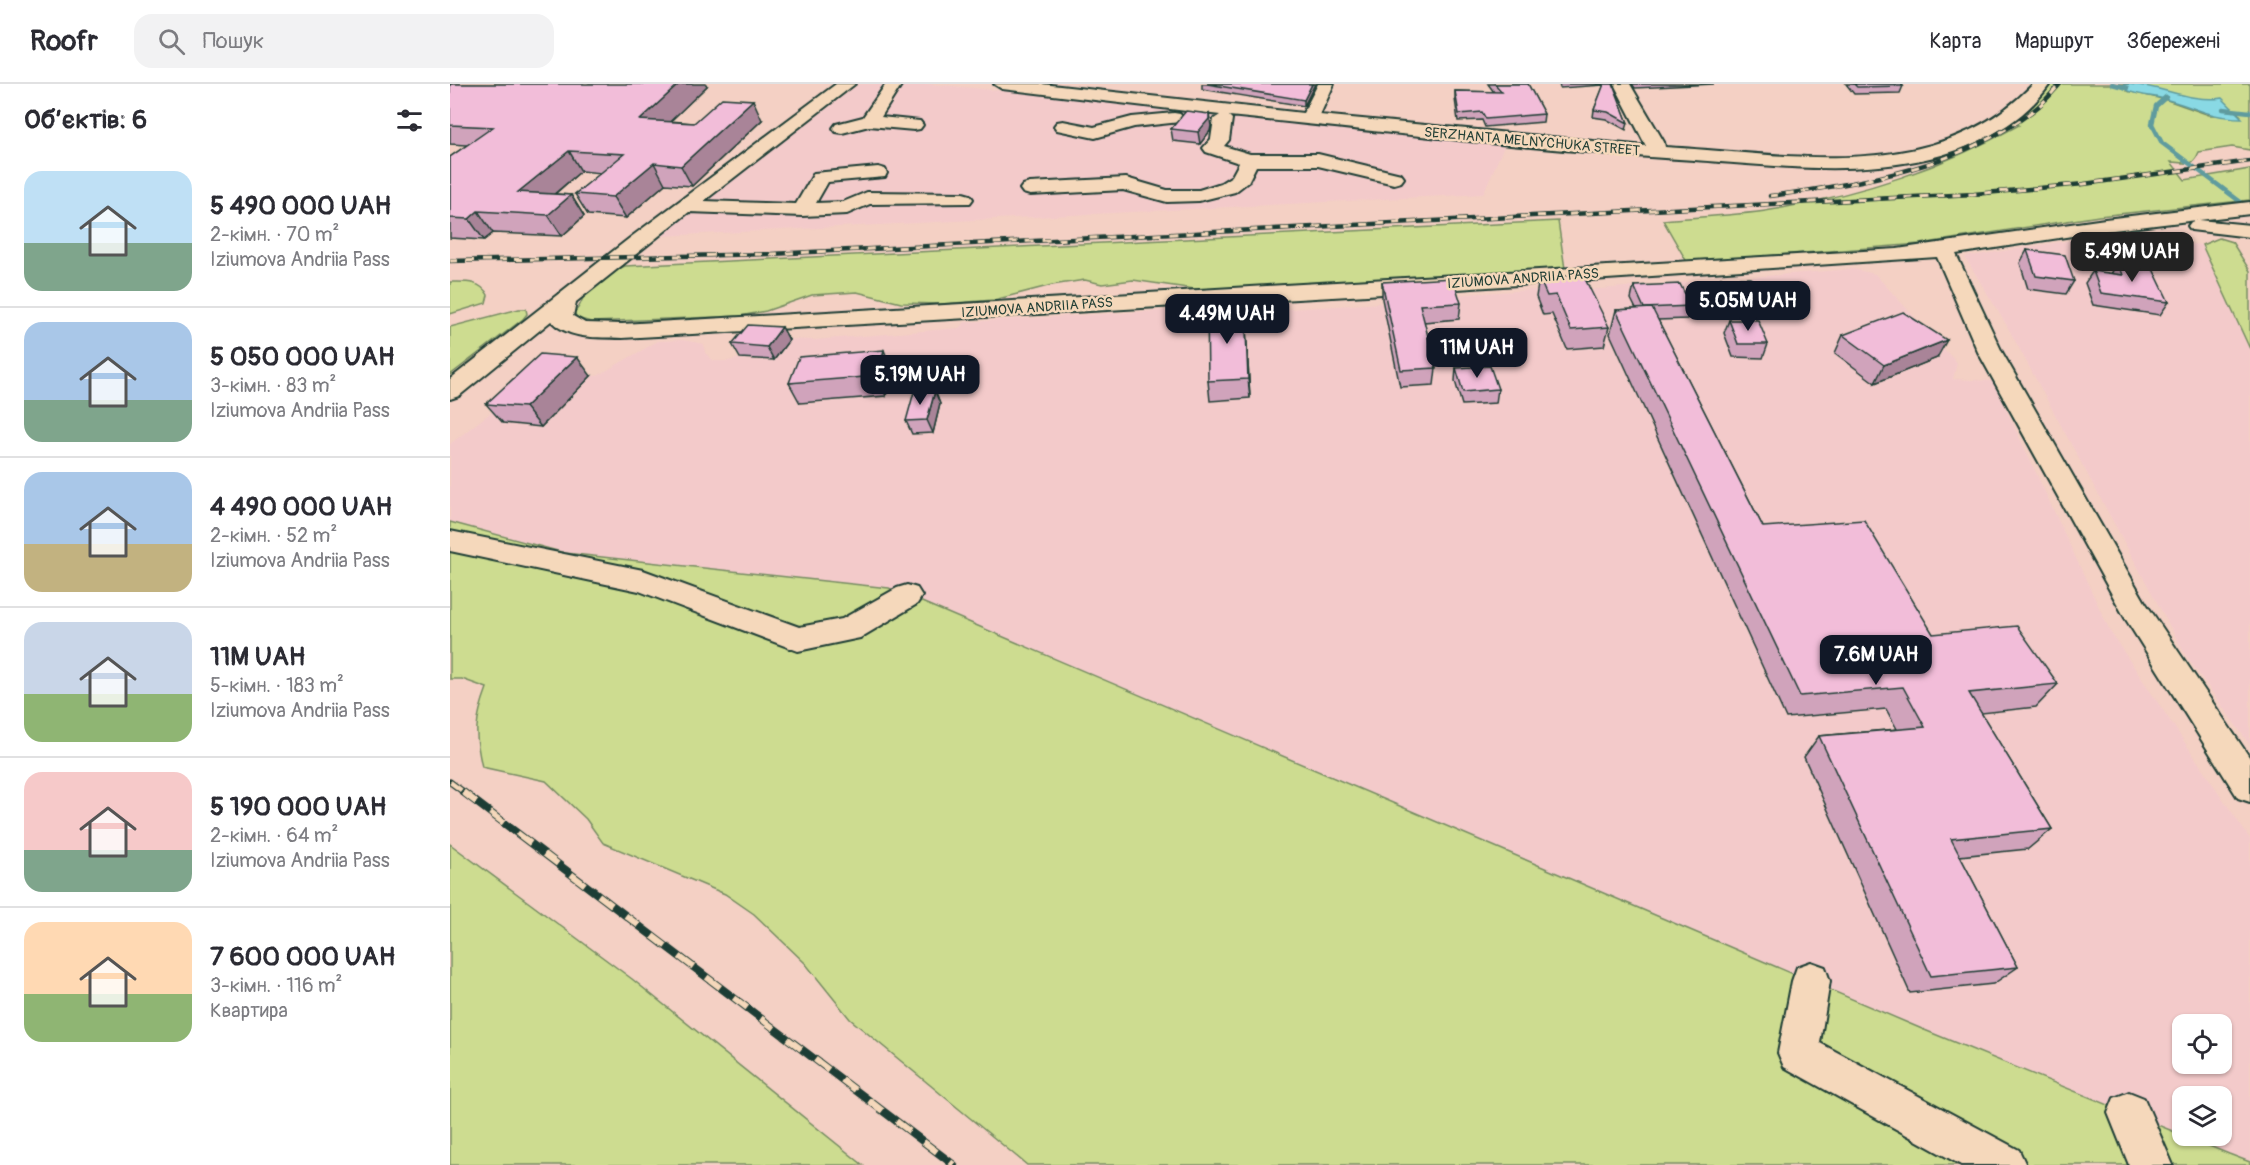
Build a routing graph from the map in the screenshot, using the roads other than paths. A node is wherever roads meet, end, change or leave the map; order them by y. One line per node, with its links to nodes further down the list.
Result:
1 (847, 84): 20 (street)
2 (894, 84): 10 (street)
3 (1002, 84): 7 (street, SERZHANTA MELNYCHUKA STREET)
4 (1326, 84): 9 (street)
5 (1622, 84): 14 (street)
6 (2042, 84): 14 (street, SERZHANTA MELNYCHUKA STREET)
7 (1072, 94): 8 (street, SERZHANTA MELNYCHUKA STREET)
8 (1228, 115): 9 (street, SERZHANTA MELNYCHUKA STREET); 12 (street); 15 (street)
9 (1309, 119): 14 (street, SERZHANTA MELNYCHUKA STREET)
10 (869, 121): 11 (street); 13 (street)
11 (914, 124)
12 (1063, 126)
13 (842, 128)
14 (1656, 153)
15 (1249, 160): 16 (street); 17 (street)
16 (1394, 178)
17 (1030, 189)
18 (867, 198): 19 (street); 22 (street); 22 (street)
19 (963, 199)
20 (685, 206): 22 (street); 26 (street)
21 (2250, 208): 23 (street, IZIUMOVA ANDRIIA PASS)
22 (802, 210)
23 (2144, 221): 24 (street); 25 (street, IZIUMOVA ANDRIIA PASS)
24 (2242, 231)
25 (1944, 250): 26 (street, IZIUMOVA ANDRIIA PASS); 30 (street)
26 (565, 302): 27 (street)
27 (450, 391)
28 (450, 541): 29 (street)
29 (907, 596)
30 (2250, 787)
31 (1811, 981): 33 (street)
32 (2129, 1113): 34 (street)
33 (2004, 1165)
34 (2151, 1165)

